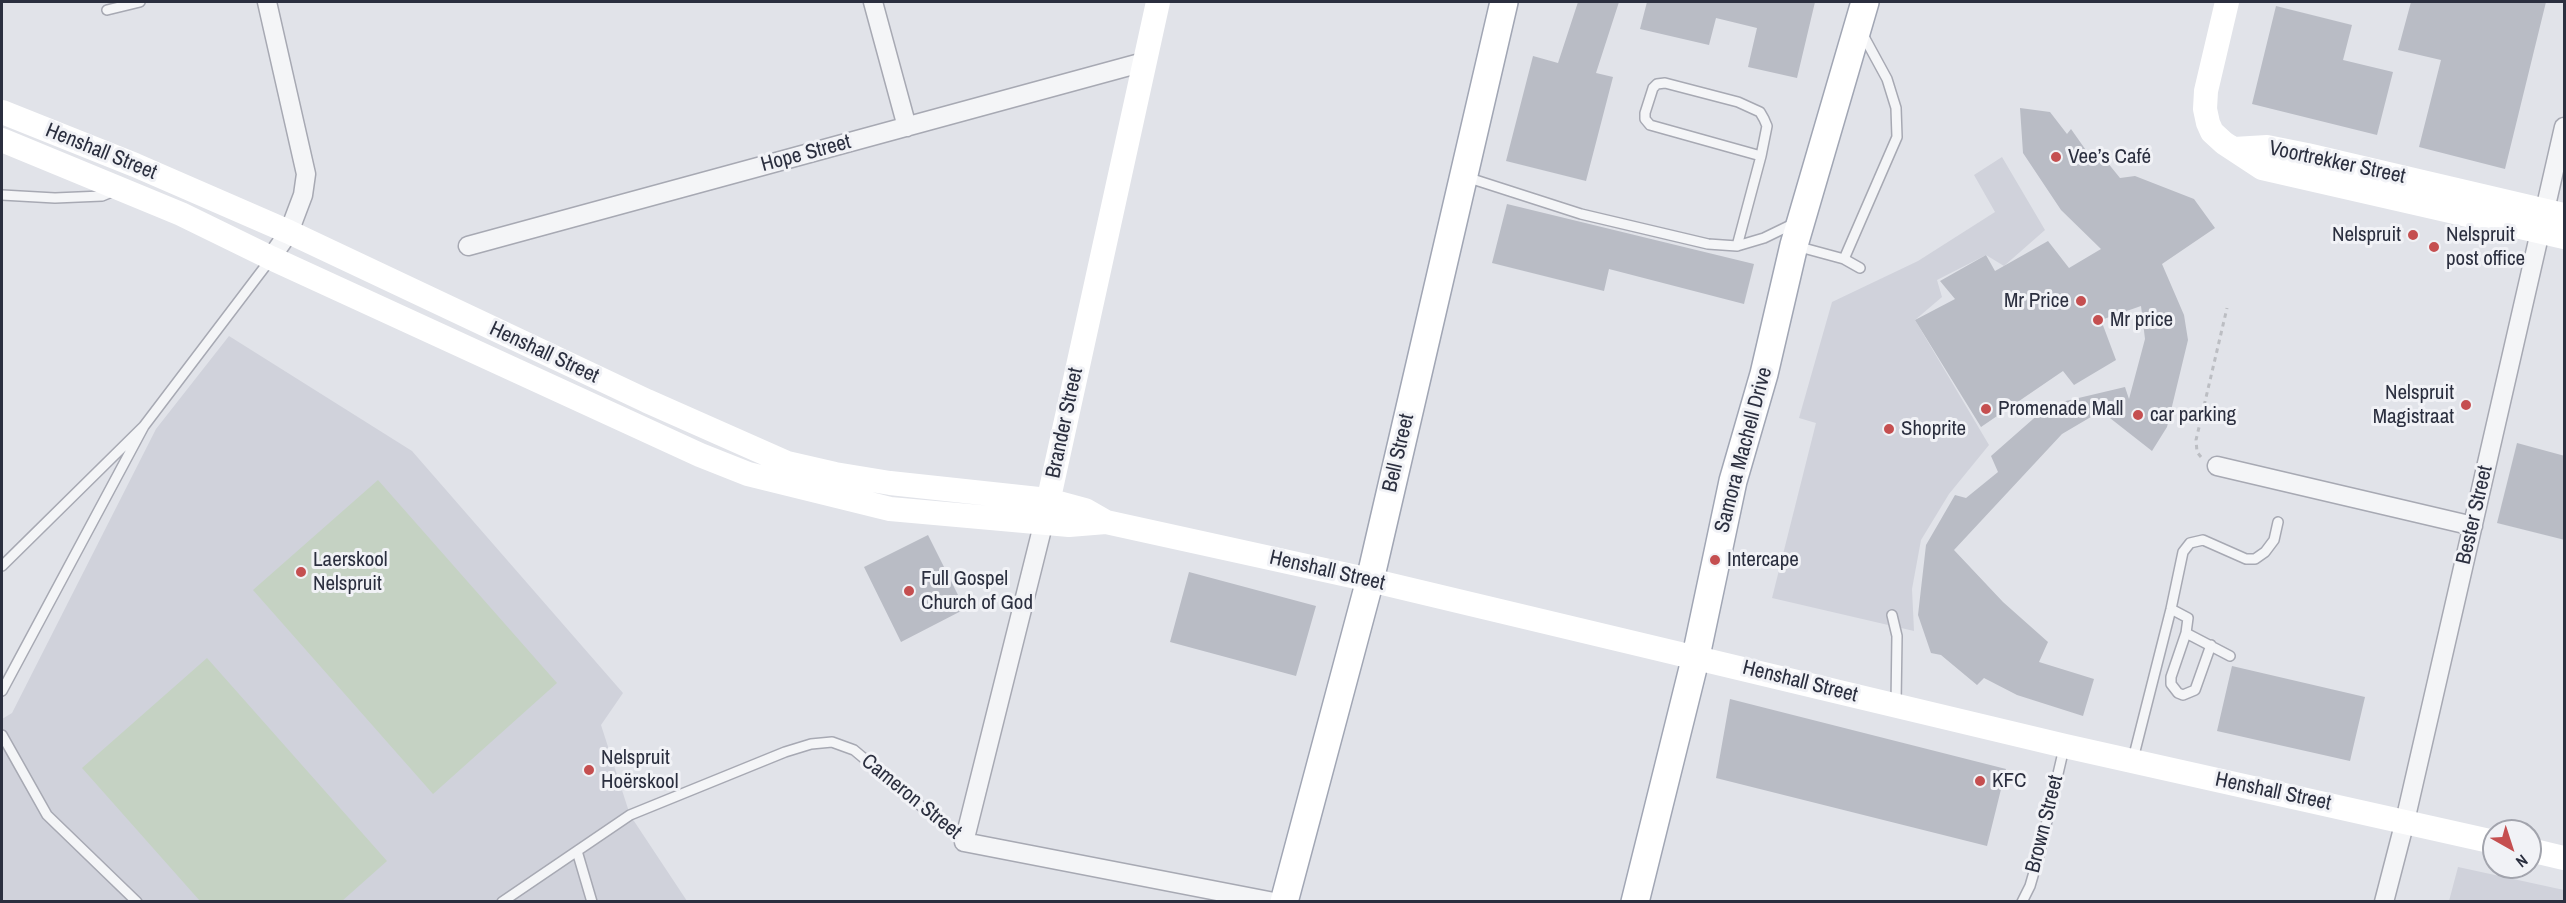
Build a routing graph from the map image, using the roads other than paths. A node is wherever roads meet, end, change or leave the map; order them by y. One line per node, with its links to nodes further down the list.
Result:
1 (140, 2): 7 (lane)
2 (267, 2): 21 (street)
3 (873, 2): 11 (street)
4 (1158, 2): 9 (street, Brander Street)
5 (1504, 2): 15 (main road, Bell Street)
6 (2227, 2): 18 (street, Voortrekker Street)
7 (107, 10)
8 (1862, 13): 19 (main road, Samora Machell Drive); 24 (lane)
9 (1144, 62): 11 (street, Hope Street); 28 (street, Brander Street)
10 (2, 112): 21 (street, Henshall Street)
11 (907, 127): 22 (street, Hope Street)
12 (2565, 127): 18 (street, Bester Street)
13 (2, 140): 16 (street, Henshall Street)
14 (1761, 156): 14 (lane); 23 (lane)
15 (1463, 177): 23 (lane); 32 (main road, Bell Street)
16 (120, 189): 17 (lane); 21 (street, Henshall Street)
17 (2, 195)
18 (2550, 219): 20 (street, Voortrekker Street); 30 (street, Bester Street)
19 (1798, 233): 23 (lane); 24 (lane); 37 (main road, Samora Machell Drive)
20 (2565, 237)
21 (280, 245): 26 (lane); 28 (street, Henshall Street)
22 (468, 246)
23 (1737, 246)
24 (1844, 259): 25 (lane)
25 (1860, 268)
26 (144, 426): 31 (lane); 39 (lane)
27 (2217, 466): 30 (street)
28 (1046, 511): 32 (street, Henshall Street); 46 (street, Brander Street)
29 (2278, 522): 33 (lane)
30 (2473, 526): 44 (street, Bester Street)
31 (2, 566)
32 (1370, 580): 37 (street, Henshall Street); 54 (main road, Bell Street)
33 (2171, 609): 35 (lane); 43 (lane)
34 (1892, 615): 40 (lane)
35 (2186, 633): 36 (lane); 36 (lane)
36 (2211, 645): 38 (lane)
37 (1696, 656): 40 (street, Henshall Street); 55 (main road, Samora Machell Drive)
38 (2230, 656)
39 (2, 691)
40 (1896, 706): 42 (street, Henshall Street)
41 (2, 735): 50 (lane)
42 (2065, 746): 43 (street, Henshall Street); 56 (lane, Brown Street)
43 (2132, 761): 44 (street, Henshall Street)
44 (2405, 821): 45 (street, Henshall Street); 57 (street, Bester Street)
45 (2482, 839)
46 (964, 842): 47 (lane, Cameron Street); 53 (street, Cameron Street)
47 (577, 851): 51 (lane, Cameron Street); 52 (lane)
48 (2542, 853): 49 (street)
49 (2565, 858)
50 (137, 902)
51 (502, 902)
52 (592, 902)
53 (1274, 902)
54 (1284, 902)
55 (1635, 902)
56 (2022, 902)
57 (2384, 902)

